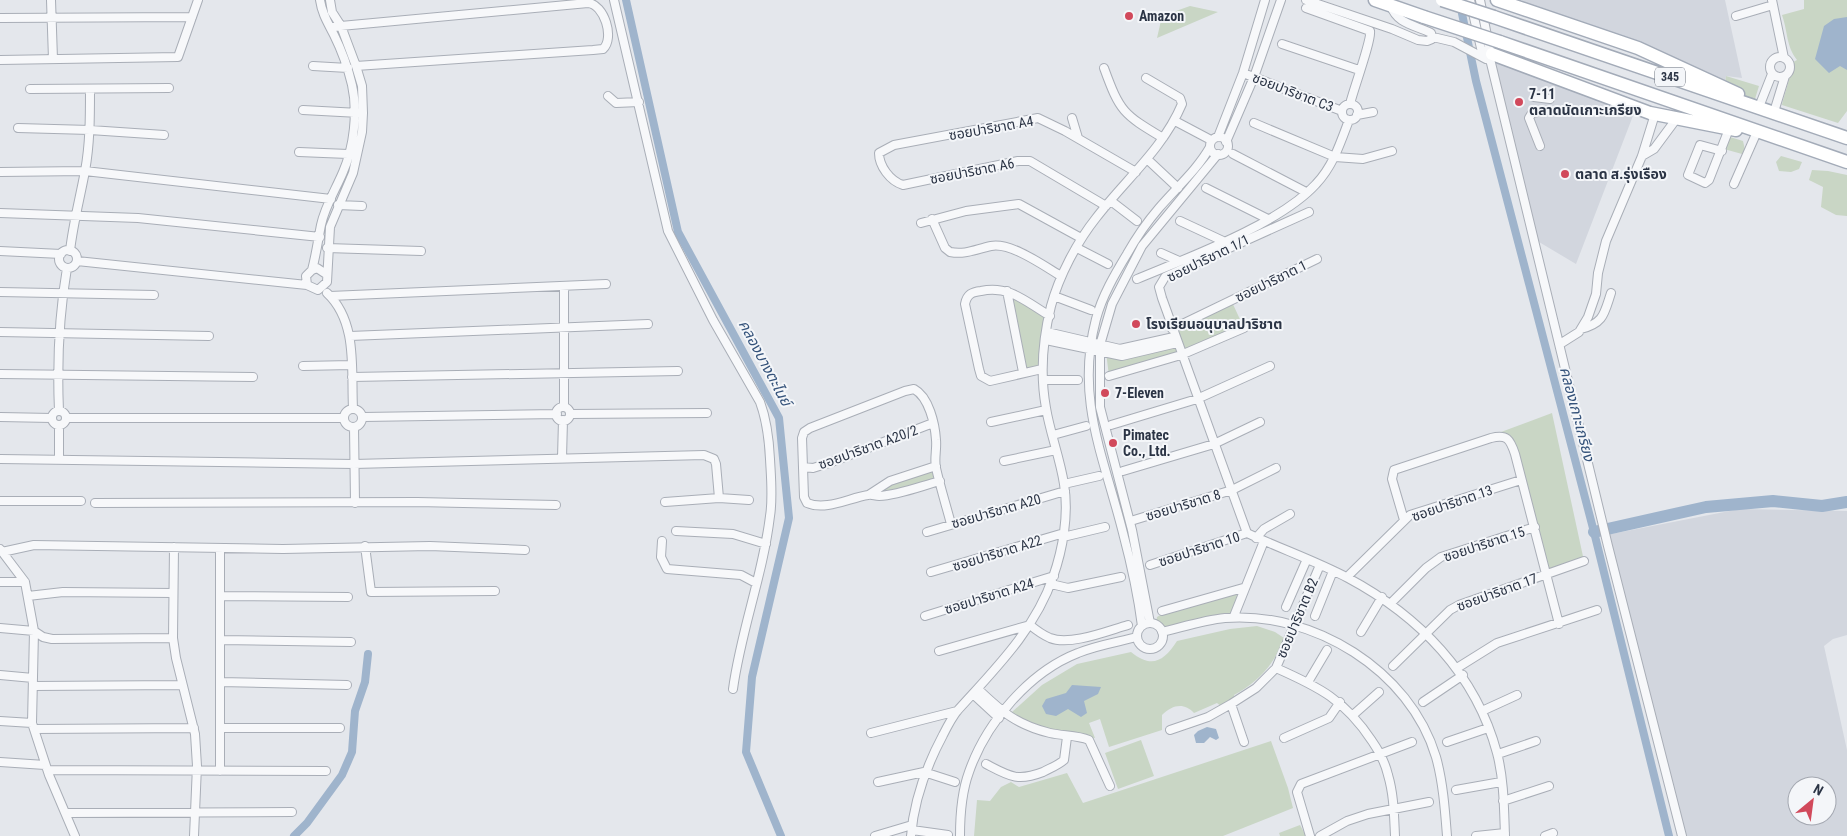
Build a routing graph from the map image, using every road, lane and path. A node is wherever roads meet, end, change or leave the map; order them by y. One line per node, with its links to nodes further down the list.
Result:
1 (51, 0): 19 (street)
2 (198, 0): 16 (street)
3 (320, 0): 21 (street)
4 (330, 0): 20 (street)
5 (614, 0): 47 (street)
6 (1265, 0): 35 (street)
7 (1281, 0): 38 (street)
8 (1375, 0): 15 (main road, 345)
9 (1442, 0): 29 (main road, 345, bridge)
10 (1470, 0): 25 (street)
11 (1480, 0): 25 (street)
12 (1497, 0): 24 (main road)
13 (1773, 3): 17 (street); 26 (street)
14 (1306, 4): 22 (street); 34 (street)
15 (1391, 6): 22 (street); 43 (main road, 345, bridge)
16 (192, 16): 19 (street); 27 (street)
17 (1736, 16)
18 (0, 18): 19 (street)
19 (52, 18): 27 (street)
20 (341, 26): 21 (street); 31 (street); 31 (street)
21 (330, 27): 32 (street)
22 (1433, 37): 25 (street)
23 (1282, 44): 34 (street)
24 (1638, 48): 29 (main road); 49 (main road)
25 (1490, 58): 50 (main road); 150 (street)
26 (1784, 58): 36 (street); 37 (street)
27 (53, 59): 28 (street)
28 (0, 60)
29 (1631, 64): 49 (main road, 345)
30 (313, 66): 32 (street)
31 (356, 66): 57 (street)
32 (348, 68): 56 (street)
33 (1104, 68): 73 (street)
34 (1359, 70): 48 (street)
35 (1243, 73): 38 (street, ซอยปาริชาต C3); 71 (street)
36 (1772, 74): 37 (street); 49 (street)
37 (1785, 76): 55 (street)
38 (1254, 77): 53 (street, ซอยปาริชาต C3); 75 (street)
39 (1146, 78): 62 (street)
40 (169, 88): 42 (street)
41 (30, 89): 42 (street)
42 (90, 90): 67 (street)
43 (1640, 91): 50 (main road); 70 (main road, 345)
44 (608, 96): 47 (street)
45 (1534, 97): 46 (street)
46 (1550, 99)
47 (639, 102): 226 (street)
48 (1350, 104): 53 (street); 59 (street)
49 (1756, 106): 55 (main road, 345)
50 (1636, 108): 58 (main road)
51 (303, 110): 56 (street)
52 (1548, 110): 77 (street)
53 (1342, 111): 63 (street)
54 (1373, 112): 59 (street)
55 (1774, 112): 74 (main road, 345)
56 (354, 113): 57 (street); 81 (street)
57 (363, 113): 98 (street)
58 (1655, 114): 61 (main road); 84 (street)
59 (1357, 115): 63 (street)
60 (1072, 118): 72 (street)
61 (1677, 118): 66 (main road); 84 (street)
62 (1175, 120): 73 (street); 76 (street)
63 (1349, 120): 85 (street)
64 (1254, 123): 85 (street)
65 (18, 128): 67 (street)
66 (1729, 129): 68 (main road); 79 (street)
67 (90, 130): 69 (street); 88 (street)
68 (1756, 134): 70 (main road); 92 (street)
69 (164, 135)
70 (1770, 136): 87 (main road, 345)
71 (1218, 137): 75 (street); 76 (street)
72 (1078, 138): 90 (street, ซอยปาริชาต A4); 91 (street, ซอยปาริชาต A4)
73 (1163, 138): 86 (street)
74 (1847, 138)
75 (1226, 142): 82 (street)
76 (1209, 143): 82 (street); 93 (street)
77 (1540, 146)
78 (1392, 151): 85 (street)
79 (1722, 151): 79 (street)
80 (300, 152): 81 (street)
81 (348, 154): 96 (street)
82 (1218, 154): 152 (street)
83 (1233, 154): 95 (street)
84 (1642, 156): 143 (street)
85 (1335, 157): 95 (street)
86 (1147, 159): 90 (street); 93 (street)
87 (1847, 162)
88 (85, 171): 89 (street); 96 (street); 102 (street)
89 (0, 172)
90 (1136, 172): 97 (street)
91 (890, 177): 97 (street, ซอยปาริชาต A6)
92 (1734, 184)
93 (1178, 188): 151 (street)
94 (1206, 188): 103 (street)
95 (1306, 192): 103 (street)
96 (331, 198): 108 (street)
97 (1108, 203): 105 (street, ซอยปาริชาต A6); 109 (street)
98 (338, 205): 99 (street); 111 (street)
99 (362, 206)
100 (1310, 212): 149 (street, ซอยปาริชาต 1/1)
101 (0, 213): 102 (street)
102 (74, 216): 108 (street); 114 (street)
103 (1268, 219): 110 (street)
104 (932, 220): 107 (street); 109 (street); 125 (street)
105 (1137, 221)
106 (1180, 221): 110 (street)
107 (921, 223)
108 (320, 238): 123 (street)
109 (1082, 238): 112 (street)
110 (1223, 241): 120 (street)
111 (328, 248): 115 (street); 124 (street)
112 (1078, 248): 121 (street); 125 (street)
113 (0, 251): 117 (street)
114 (70, 251): 117 (street); 119 (street)
115 (421, 251)
116 (1161, 253): 120 (street)
117 (61, 254): 122 (street)
118 (1316, 259): 149 (street, ซอยปาริชาต 1)
119 (77, 261): 122 (street); 127 (street)
120 (1179, 261): 126 (street)
121 (1108, 264)
122 (67, 268): 134 (street)
123 (312, 270): 124 (street); 127 (street)
124 (326, 274): 130 (street)
125 (1061, 276): 137 (street)
126 (1137, 279)
127 (307, 284): 130 (street)
128 (606, 284): 129 (street)
129 (564, 286): 136 (street); 141 (street)
130 (322, 289): 136 (street)
131 (1007, 291): 139 (street); 159 (street); 159 (street)
132 (0, 292): 134 (street)
133 (1611, 293): 143 (street)
134 (62, 294): 135 (street); 145 (street)
135 (154, 295)
136 (330, 296): 147 (street)
137 (1054, 296): 138 (street); 139 (street)
138 (1091, 310)
139 (1050, 316): 148 (street)
140 (648, 324): 141 (street)
141 (564, 328): 147 (street); 161 (street)
142 (1244, 328): 153 (street)
143 (1581, 329): 150 (street)
144 (0, 332): 145 (street)
145 (60, 334): 146 (street); 162 (street)
146 (210, 336)
147 (350, 336): 154 (street)
148 (1047, 336): 151 (street, ซอยปาริชาต 1); 157 (street)
149 (1174, 336): 152 (street, ซอยปาริชาต 1); 153 (street, ซอยปาริชาต 1/1)
150 (1560, 344): 343 (street)
151 (1091, 345): 152 (street, ซอยปาริชาต 1); 263 (street)
152 (1100, 348): 263 (street)
153 (1181, 354): 163 (street); 168 (street, ซอยปาริชาต 1/1)
154 (351, 365): 155 (street); 165 (street)
155 (303, 366)
156 (1270, 366): 168 (street)
157 (1042, 369): 159 (street); 166 (street)
158 (678, 371): 161 (street)
159 (1023, 372)
160 (0, 374): 162 (street)
161 (565, 374): 165 (street); 172 (street)
162 (58, 375): 164 (street); 171 (street)
163 (1109, 376)
164 (253, 377)
165 (352, 377): 169 (street)
166 (1043, 380): 167 (street); 170 (street)
167 (1078, 380)
168 (1197, 398): 185 (street); 189 (street, ซอยปาริชาต 1/1)
169 (353, 408): 176 (street); 179 (street)
170 (1046, 410): 182 (street); 188 (street)
171 (59, 411): 177 (street); 178 (street)
172 (567, 411): 173 (street); 174 (street); 180 (street)
173 (707, 413)
174 (556, 414): 176 (street); 180 (street)
175 (0, 417): 177 (street)
176 (362, 417): 187 (street)
177 (52, 418): 184 (street)
178 (66, 418): 179 (street); 184 (street)
179 (344, 418): 187 (street)
180 (563, 420): 191 (street)
181 (933, 422): 196 (street, ซอยปาริชาต A20/2); 196 (street); 197 (street)
182 (991, 422)
183 (1260, 422): 189 (street)
184 (59, 425): 193 (street)
185 (1111, 425)
186 (1086, 426): 188 (street)
187 (354, 427): 195 (street)
188 (1052, 435): 190 (street)
189 (1214, 444): 199 (street); 204 (street, ซอยปาริชาต 1/1)
190 (1056, 450): 194 (street); 203 (street)
191 (562, 458): 195 (street); 206 (street)
192 (0, 459): 193 (street)
193 (59, 460): 195 (street)
194 (1004, 460)
195 (354, 464): 212 (street)
196 (802, 466): 205 (street)
197 (936, 466): 202 (street); 205 (street)
198 (1276, 468): 204 (street, ซอยปาริชาต 8)
199 (1123, 471)
200 (1099, 476): 203 (street, ซอยปาริชาต A20)
201 (1521, 480): 216 (street, ซอยปาริชาต 13); 216 (street); 219 (street)
202 (940, 481): 205 (street); 217 (street)
203 (1064, 488): 217 (street, ซอยปาริชาต A20); 223 (street)
204 (1232, 490): 215 (street, ซอยปาริชาต 8); 222 (street, ซอยปาริชาต 1/1)
205 (870, 494)
206 (719, 498): 207 (street); 210 (street)
207 (749, 500)
208 (0, 501): 209 (street)
209 (81, 501)
210 (665, 502)
211 (95, 503): 212 (street)
212 (355, 503): 213 (street)
213 (556, 505)
214 (1290, 514): 224 (street)
215 (1134, 520)
216 (1404, 520): 240 (street, ซอยปาริชาต 13)
217 (951, 524): 221 (street, ซอยปาริชาต A20)
218 (1105, 527): 223 (street, ซอยปาริชาต A22)
219 (1535, 527): 238 (street); 252 (street, ซอยปาริชาต 15)
220 (676, 530): 226 (street)
221 (927, 532)
222 (1247, 533): 224 (street); 234 (street, ซอยปาริชาต 10)
223 (1063, 535): 237 (street, ซอยปาริชาต A22); 241 (street)
224 (1260, 539): 232 (street); 245 (street)
225 (662, 541): 244 (street)
226 (766, 544): 244 (street)
227 (365, 546): 229 (street); 231 (street); 246 (street)
228 (174, 547): 229 (street); 230 (street); 247 (street)
229 (220, 548): 249 (street)
230 (1, 550): 243 (street)
231 (524, 550)
232 (1307, 559): 235 (street); 253 (street)
233 (1584, 562): 238 (street, ซอยปาริชาต 17)
234 (1150, 565)
235 (1320, 565): 236 (street); 259 (street, ซอยปาริชาต B2)
236 (1333, 571): 240 (street); 258 (street)
237 (931, 572)
238 (1548, 574): 260 (street); 268 (street, ซอยปาริชาต 17)
239 (1121, 577): 241 (street)
240 (1347, 577): 251 (street)
241 (1052, 580): 256 (street, ซอยปาริชาต A24); 261 (street)
242 (0, 582): 243 (street)
243 (26, 582): 248 (street)
244 (756, 583): 285 (street)
245 (1243, 588): 255 (street); 257 (street)
246 (495, 591)
247 (174, 593): 248 (street); 270 (street)
248 (28, 596): 265 (street)
249 (220, 596): 250 (street); 271 (street)
250 (348, 597)
251 (1382, 597): 252 (street); 267 (street)
252 (1391, 603): 268 (street)
253 (1286, 608)
254 (1597, 610): 260 (street)
255 (1162, 611)
256 (925, 616)
257 (1234, 616)
258 (1314, 616)
259 (1294, 624): 266 (street); 276 (street, ซอยปาริชาต B2); 341 (street)
260 (1559, 624): 277 (street)
261 (1030, 625): 262 (street); 274 (street); 286 (street)
262 (1128, 625)
263 (1146, 625): 266 (street); 269 (street)
264 (0, 628): 265 (street)
265 (34, 631): 270 (street); 280 (street)
266 (1162, 632): 269 (street)
267 (1361, 632)
268 (1427, 633): 275 (street, ซอยปาริชาต 17); 277 (street)
269 (1137, 637): 294 (street)
270 (173, 638): 283 (street)
271 (220, 640): 272 (street); 281 (street)
272 (351, 642)
273 (1327, 650): 282 (street)
274 (939, 651)
275 (1393, 666)
276 (1276, 668): 282 (street); 291 (street, ซอยปาริชาต B2)
277 (1457, 668): 279 (street)
278 (0, 675): 280 (street)
279 (1462, 675): 290 (street); 293 (street)
280 (33, 682): 283 (street); 297 (street)
281 (220, 682): 284 (street); 299 (street)
282 (1308, 682): 289 (street)
283 (182, 685): 298 (street)
284 (347, 685)
285 (733, 689)
286 (975, 692): 292 (street); 294 (street)
287 (1379, 692): 295 (street)
288 (1517, 695): 293 (street)
289 (1340, 702): 295 (street); 305 (street)
290 (1423, 702)
291 (1231, 704): 302 (street, ซอยปาริชาต B2); 307 (street)
292 (957, 711): 303 (street); 318 (street)
293 (1482, 711): 301 (street)
294 (1001, 715): 304 (street); 337 (street)
295 (1353, 715): 311 (street)
296 (0, 721): 297 (street)
297 (33, 726): 298 (street); 314 (street)
298 (194, 728): 315 (street)
299 (220, 728): 300 (street); 316 (street)
300 (340, 728)
301 (1488, 728): 309 (street); 310 (street)
302 (1170, 730)
303 (871, 733)
304 (1067, 737): 313 (street); 322 (street)
305 (1284, 738)
306 (1536, 741): 310 (street)
307 (1244, 742)
308 (1412, 742): 311 (street)
309 (1447, 742)
310 (1498, 754): 321 (street)
311 (1381, 755): 327 (street); 338 (street)
312 (0, 762): 314 (street)
313 (986, 764)
314 (46, 767): 315 (street); 330 (street)
315 (197, 770): 316 (street); 328 (street)
316 (220, 771): 317 (street)
317 (326, 771)
318 (924, 772): 319 (street); 320 (street); 331 (street)
319 (878, 782)
320 (954, 782)
321 (1501, 782): 324 (street); 325 (street)
322 (1110, 786)
323 (1549, 786): 325 (street)
324 (1456, 790)
325 (1503, 801): 332 (street)
326 (1429, 802): 327 (street)
327 (1394, 809): 339 (street); 340 (street)
328 (194, 812): 329 (street); 330 (street); 335 (street)
329 (292, 812)
330 (67, 813): 334 (street)
331 (911, 830): 333 (street); 336 (street)
332 (1505, 834): 342 (street)
333 (948, 835)
334 (75, 836)
335 (194, 836)
336 (875, 836)
337 (960, 836)
338 (1310, 836)
339 (1320, 836)
340 (1395, 836)
341 (1447, 836)
342 (1476, 836)
343 (1682, 836)

